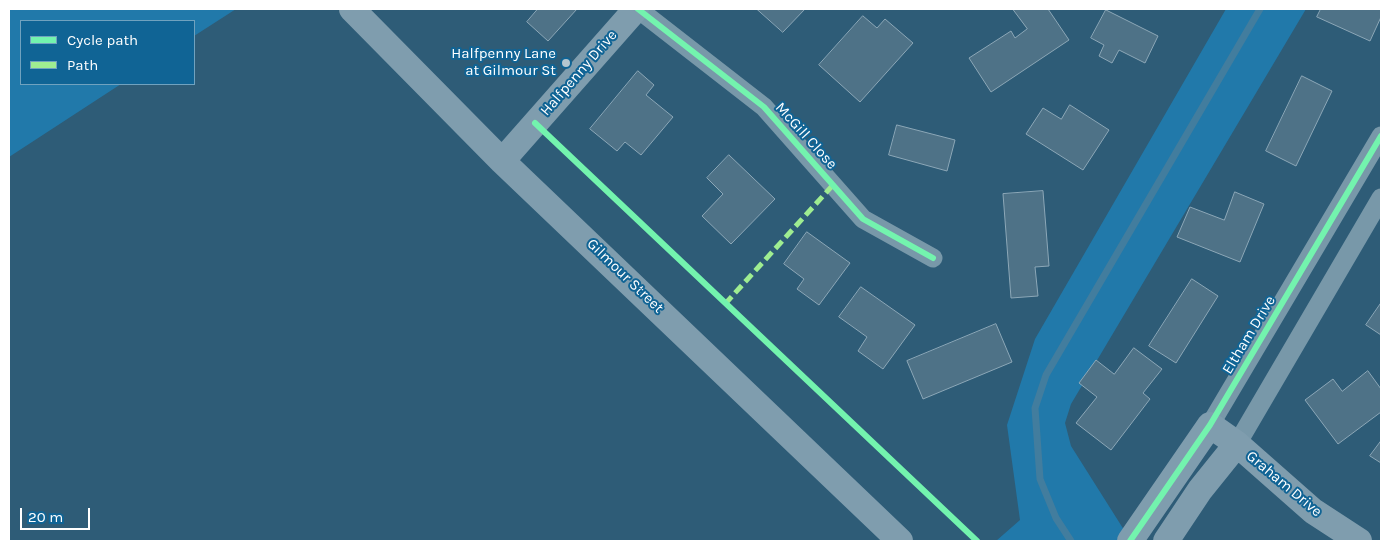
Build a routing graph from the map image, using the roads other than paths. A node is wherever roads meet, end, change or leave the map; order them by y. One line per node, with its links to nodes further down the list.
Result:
1 (352, 9): 4 (main road, Gilmour Street)
2 (637, 9): 4 (main road, Halfpenny Drive); 6 (street, McGill Close)
3 (1379, 144): 7 (street, Eltham Drive)
4 (502, 161): 9 (main road, Gilmour Street)
5 (1381, 198): 8 (street)
6 (933, 258)
7 (1210, 425): 8 (main road, Graham Drive); 10 (main road, Eltham Drive)
8 (1237, 444): 11 (main road); 12 (main road, Graham Drive)
9 (900, 541)
10 (1130, 541)
11 (1166, 541)
12 (1359, 541)

